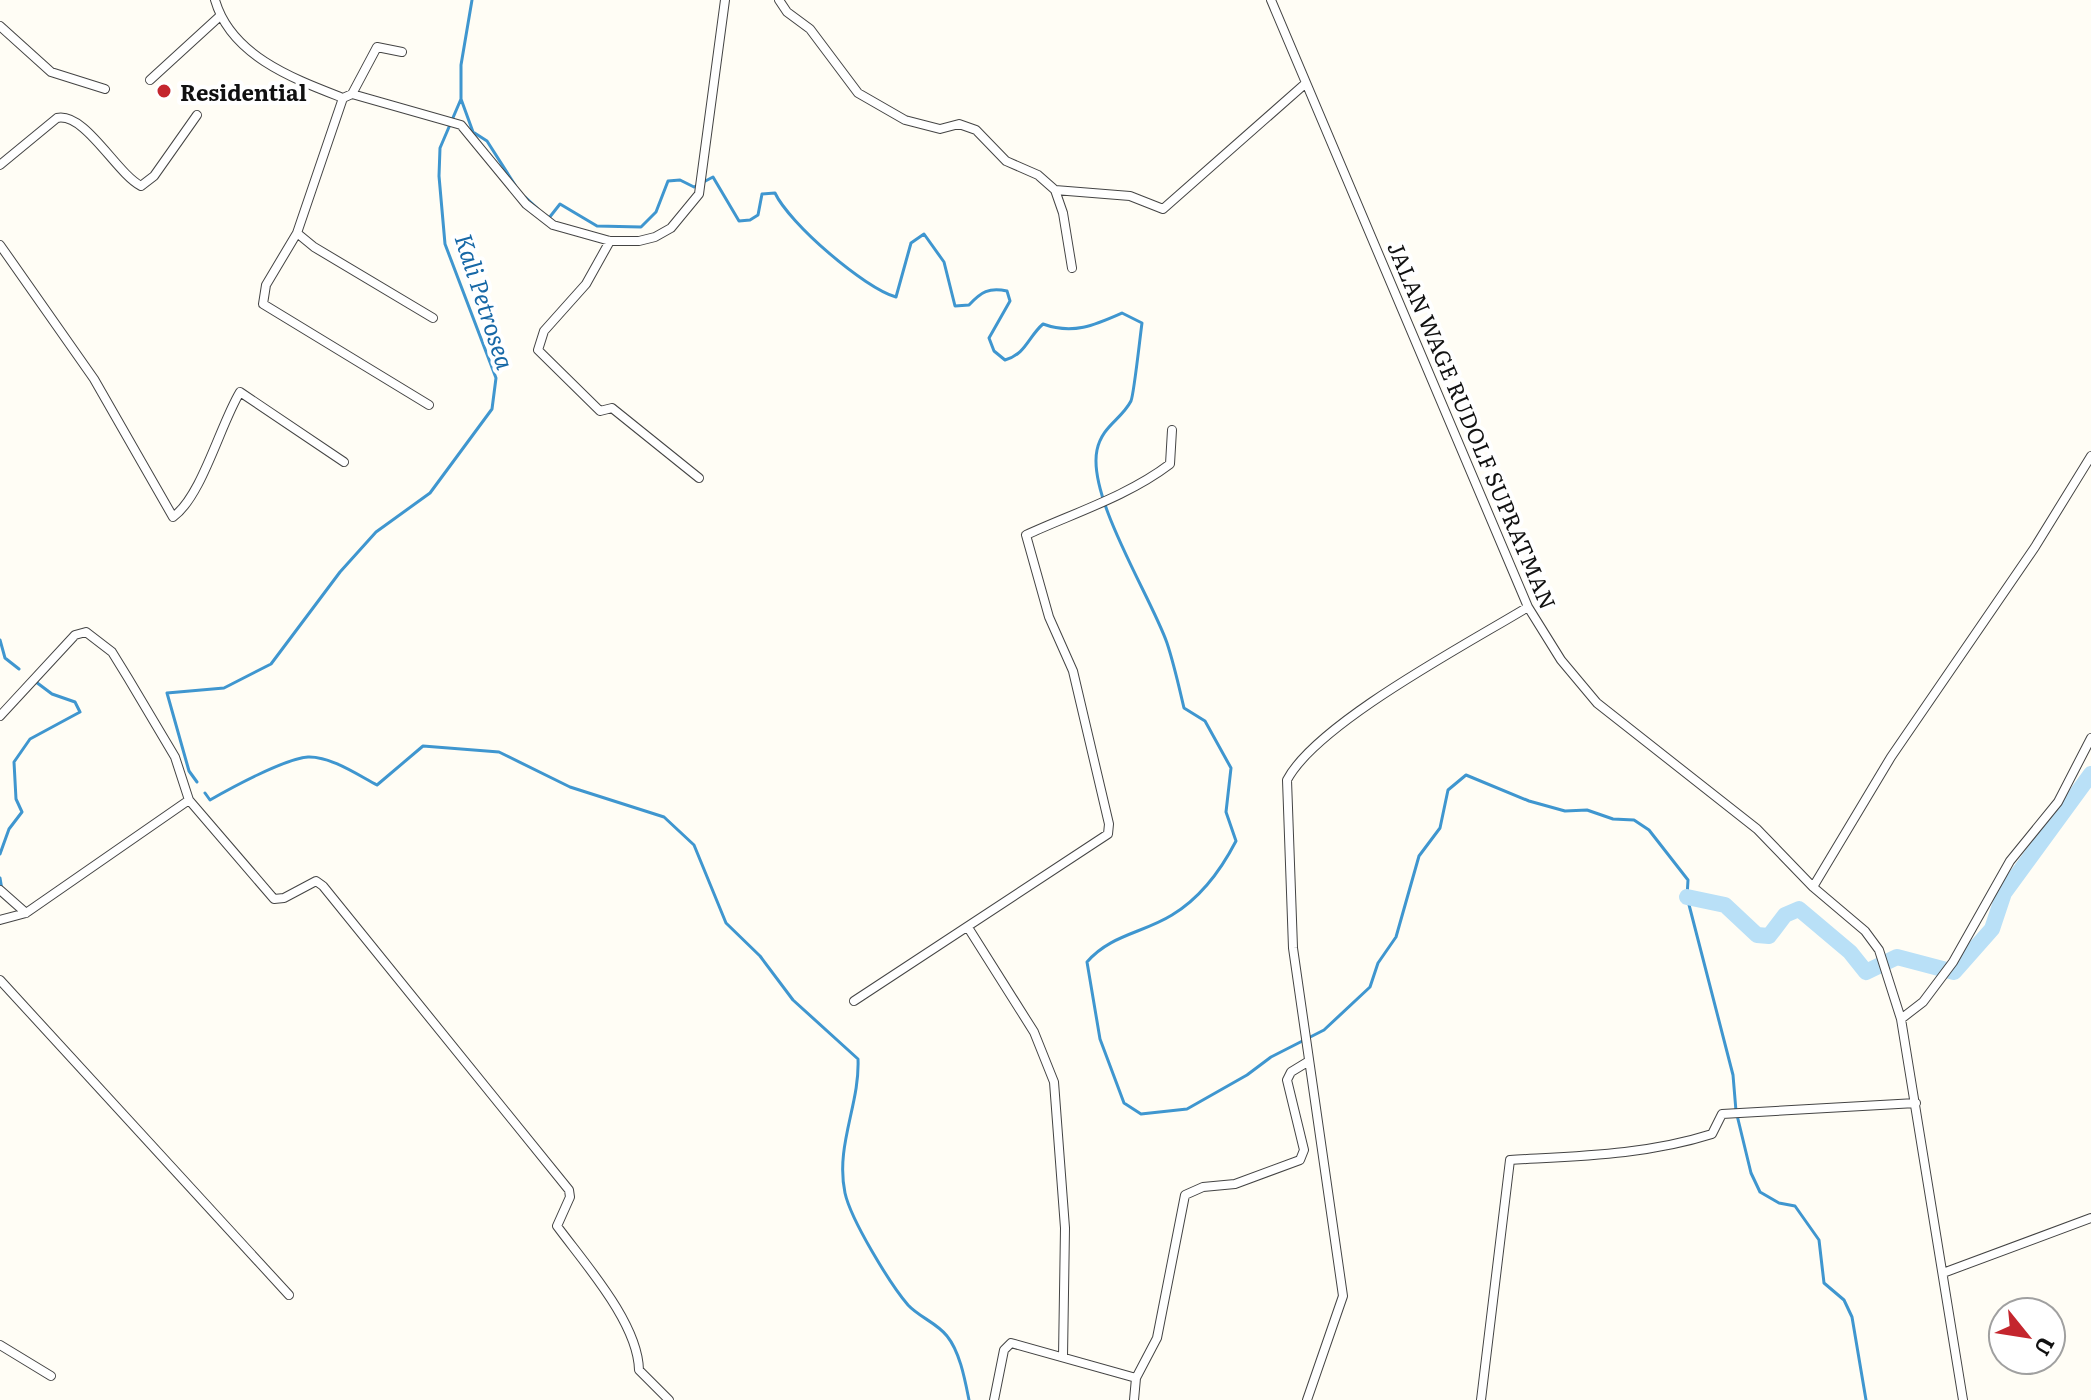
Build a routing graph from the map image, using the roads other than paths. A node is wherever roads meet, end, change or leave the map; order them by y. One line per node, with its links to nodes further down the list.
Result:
1 (215, 0): 5 (street)
2 (725, 0): 17 (street)
3 (779, 0): 15 (street)
4 (1271, 0): 9 (street, JALAN WAGE RUDOLF SUPRATMAN)
5 (220, 16): 8 (street); 12 (street)
6 (0, 26): 10 (street)
7 (402, 52): 11 (street)
8 (150, 80)
9 (1306, 83): 15 (street); 26 (street, JALAN WAGE RUDOLF SUPRATMAN)
10 (105, 89)
11 (352, 94): 12 (street); 17 (street)
12 (343, 98): 16 (street)
13 (197, 115): 14 (street)
14 (0, 165)
15 (1055, 190): 19 (street)
16 (297, 233): 20 (street); 21 (street)
17 (610, 241): 25 (street)
18 (0, 245): 24 (street)
19 (1072, 268)
20 (433, 318)
21 (429, 405)
22 (1172, 430): 34 (street)
23 (2091, 456): 30 (street)
24 (344, 462)
25 (699, 478)
26 (1528, 607): 30 (street, JALAN WAGE RUDOLF SUPRATMAN); 38 (street)
27 (0, 716): 29 (street)
28 (2091, 738): 37 (street)
29 (189, 800): 32 (street); 47 (street)
30 (1813, 887): 37 (street, JALAN WAGE RUDOLF SUPRATMAN)
31 (0, 890): 32 (street)
32 (26, 913): 33 (street)
33 (0, 920)
34 (969, 929): 36 (street); 44 (street)
35 (0, 980): 42 (street)
36 (854, 1001)
37 (1901, 1019): 39 (street, JALAN WAGE RUDOLF SUPRATMAN)
38 (1308, 1057): 46 (street); 50 (street)
39 (1916, 1103): 41 (street, JALAN WAGE RUDOLF SUPRATMAN); 51 (street)
40 (2091, 1218): 41 (street)
41 (1943, 1273): 52 (street, JALAN WAGE RUDOLF SUPRATMAN)
42 (289, 1295)
43 (0, 1345): 45 (street)
44 (1063, 1357): 46 (street); 48 (street)
45 (51, 1376)
46 (1136, 1378): 49 (street)
47 (669, 1400)
48 (994, 1400)
49 (1134, 1400)
50 (1307, 1400)
51 (1481, 1400)
52 (1963, 1400)

